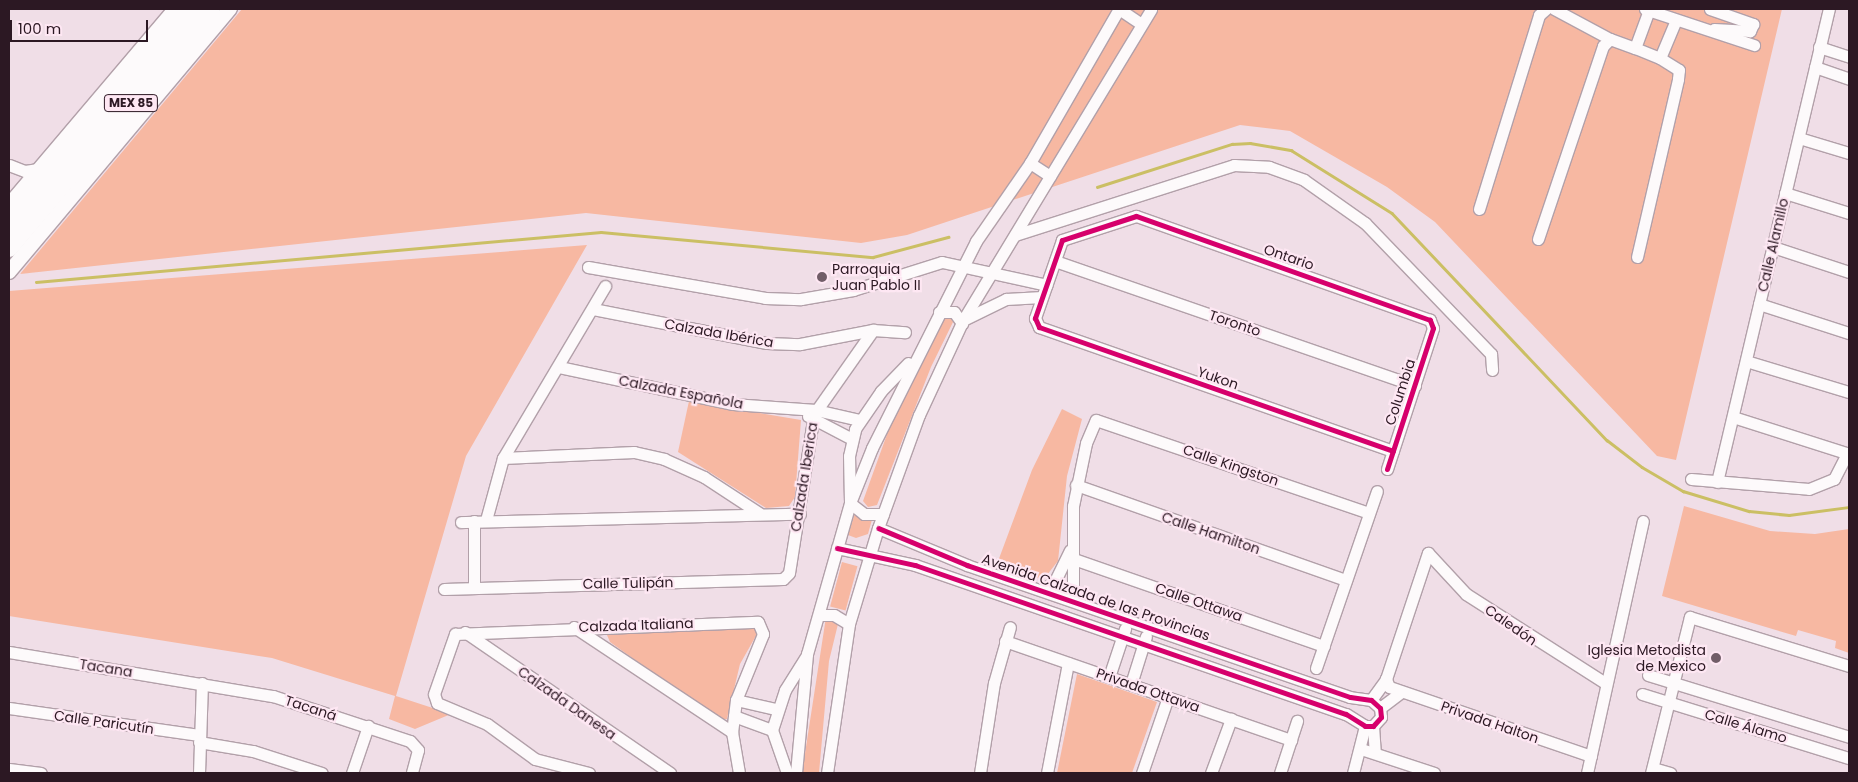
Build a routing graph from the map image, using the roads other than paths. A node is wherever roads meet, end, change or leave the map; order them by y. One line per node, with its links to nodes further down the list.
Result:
1 (175, 9): 16 (street)
2 (190, 9): 23 (highway, MEX 85)
3 (211, 9): 25 (highway, MEX 85)
4 (230, 9): 25 (street)
5 (1119, 9): 13 (street); 28 (street)
6 (1151, 9): 13 (street)
7 (1546, 9): 34 (street)
8 (1554, 9): 15 (street)
9 (1647, 9): 12 (street); 19 (street)
10 (1710, 9): 14 (street)
11 (1829, 9): 18 (street, Calle Alamillo)
12 (1676, 20): 14 (street); 21 (street)
13 (1142, 24): 31 (street)
14 (1710, 30): 17 (street)
15 (1610, 39): 19 (street); 38 (street)
16 (144, 44): 23 (highway); 30 (street)
17 (1754, 45)
18 (1820, 47): 20 (street); 22 (street, Calle Alamillo)
19 (1635, 48): 21 (street)
20 (1849, 57)
21 (1660, 58): 41 (street)
22 (1815, 67): 24 (street); 26 (street, Calle Alamillo)
23 (134, 75): 36 (highway, MEX 85)
24 (1849, 79)
25 (125, 122): 40 (highway, MEX 85); 46 (street)
26 (1799, 138): 27 (street); 32 (street, Calle Alamillo)
27 (1849, 153)
28 (1030, 163): 31 (street); 43 (street)
29 (9, 165): 30 (street)
30 (43, 168): 33 (street)
31 (1050, 176): 37 (street)
32 (1785, 193): 35 (street); 39 (street, Calle Alamillo)
33 (9, 205)
34 (1479, 209)
35 (1849, 213)
36 (9, 224)
37 (1015, 235): 45 (street); 62 (street)
38 (1538, 238)
39 (1773, 247): 47 (street); 51 (street, Calle Alamillo)
40 (9, 248)
41 (1637, 258)
42 (1055, 261): 48 (street); 55 (street, Ontario); 63 (street, Toronto)
43 (964, 265): 44 (street); 45 (street); 53 (street)
44 (588, 267)
45 (993, 271): 48 (street); 54 (street)
46 (9, 272)
47 (1849, 272)
48 (1047, 285): 50 (street)
49 (605, 286): 52 (street)
50 (1042, 298): 54 (street); 69 (street, Yukon)
51 (1759, 304): 58 (street); 60 (street, Calle Alamillo)
52 (593, 309): 56 (street, Calzada Ibérica); 61 (street)
53 (939, 312): 54 (street); 59 (street)
54 (963, 321): 80 (street)
55 (1432, 322): 63 (street, Columbia)
56 (873, 330): 57 (street, Calzada Ibérica); 65 (street, Calzada Iberica)
57 (905, 332)
58 (1849, 333)
59 (915, 357): 67 (street); 77 (street)
60 (1746, 361): 64 (street); 66 (street, Calle Alamillo)
61 (559, 367): 65 (street, Calzada Española); 71 (street)
62 (1492, 370)
63 (1415, 386): 69 (street, Columbia)
64 (1849, 392)
65 (810, 414): 67 (street); 68 (street); 79 (street, Calzada Iberica)
66 (1732, 417): 70 (street); 74 (street, Calle Alamillo)
67 (860, 420): 68 (street)
68 (852, 439): 77 (street)
69 (1393, 451): 72 (street, Columbia)
70 (1848, 453): 74 (street)
71 (504, 458): 78 (street); 82 (street)
72 (1387, 469)
73 (1691, 479): 74 (street)
74 (1717, 482)
75 (1076, 485): 81 (street, Calle Kingston); 88 (street); 91 (street, Calle Hamilton)
76 (1377, 491): 81 (street)
77 (850, 503): 80 (street); 87 (street)
78 (759, 513): 79 (street); 82 (street)
79 (800, 514): 90 (street, Calzada Iberica)
80 (883, 514): 86 (street)
81 (1369, 514): 91 (street)
82 (486, 520): 83 (street)
83 (474, 521): 85 (street); 92 (street)
84 (1643, 521): 116 (street)
85 (461, 522)
86 (878, 528): 89 (street); 94 (street, Avenida Calzada de las Provincias)
87 (836, 548): 89 (street, Avenida Calzada de las Provincias); 96 (street)
88 (1070, 554): 94 (street); 95 (street); 106 (street, Calle Ottawa)
89 (869, 555): 98 (street); 103 (street, Avenida Calzada de las Provincias)
90 (783, 580): 92 (street, Calle Tulipán)
91 (1346, 580): 106 (street)
92 (474, 587): 93 (street, Calle Tulipán)
93 (444, 589)
94 (1043, 590): 95 (street, Avenida Calzada de las Provincias)
95 (1073, 600): 97 (street, Avenida Calzada de las Provincias)
96 (819, 615): 98 (street); 108 (street)
97 (1128, 620): 101 (street, Avenida Calzada de las Provincias); 103 (street)
98 (849, 624): 155 (street)
99 (574, 627): 102 (street, Calzada Italiana); 122 (street, Calzada Italiana); 134 (street)
100 (1010, 627): 104 (street)
101 (1148, 627): 105 (street); 124 (street, Avenida Calzada de las Provincias)
102 (465, 632): 150 (street); 151 (street, Calzada Danesa)
103 (1123, 636): 105 (street, Avenida Calzada de las Provincias); 113 (street)
104 (1005, 641): 109 (street, Privada Ottawa); 156 (street)
105 (1144, 643): 118 (street); 132 (street, Avenida Calzada de las Provincias)
106 (1324, 646): 111 (street)
107 (9, 652): 114 (street, Tacana)
108 (807, 654): 126 (street); 154 (street)
109 (1068, 663): 113 (street, Privada Ottawa); 157 (street)
110 (1849, 666): 117 (street)
111 (1316, 668)
112 (1648, 675): 117 (street, Calle Álamo)
113 (1110, 677): 118 (street, Privada Ottawa)
114 (202, 683): 131 (street, Tacaná); 136 (street)
115 (1387, 683): 116 (street, Caledón); 119 (street, Privada Halton); 124 (street)
116 (1605, 683): 141 (street)
117 (1673, 683): 123 (street); 129 (street, Calle Álamo)
118 (1131, 684): 121 (street, Privada Ottawa)
119 (1402, 692): 124 (street); 141 (street, Privada Halton)
120 (1642, 694): 123 (street, Calle Álamo)
121 (1168, 698): 128 (street, Privada Ottawa); 158 (street)
122 (736, 700): 126 (street); 127 (street)
123 (1669, 702): 137 (street, Calle Álamo); 144 (street)
124 (1376, 704): 132 (street)
125 (9, 708): 136 (street, Calle Paricutín)
126 (776, 710): 133 (street)
127 (734, 716): 133 (street); 134 (street)
128 (1230, 719): 138 (street, Privada Ottawa); 159 (street)
129 (1790, 719): 135 (street, Calle Álamo); 137 (street)
130 (1297, 721): 138 (street)
131 (368, 726): 148 (street); 149 (street, Tacaná)
132 (1369, 726): 139 (street); 140 (street)
133 (772, 730): 153 (street)
134 (732, 732): 152 (street)
135 (1849, 737)
136 (199, 738): 146 (street); 147 (street, Calle Paricutín)
137 (1784, 738): 142 (street, Calle Álamo)
138 (1291, 740): 160 (street)
139 (1361, 749): 140 (street); 161 (street)
140 (1375, 753): 162 (street)
141 (1591, 756): 163 (street)
142 (1849, 758)
143 (9, 769): 145 (street)
144 (1652, 771): 164 (street)
145 (41, 773)
146 (199, 773)
147 (322, 773)
148 (352, 773)
149 (412, 773)
150 (589, 773)
151 (670, 773)
152 (739, 773)
153 (787, 773)
154 (796, 773)
155 (827, 773)
156 (980, 773)
157 (1047, 773)
158 (1142, 773)
159 (1211, 773)
160 (1280, 773)
161 (1353, 773)
162 (1434, 773)
163 (1587, 773)
164 (1670, 773)

